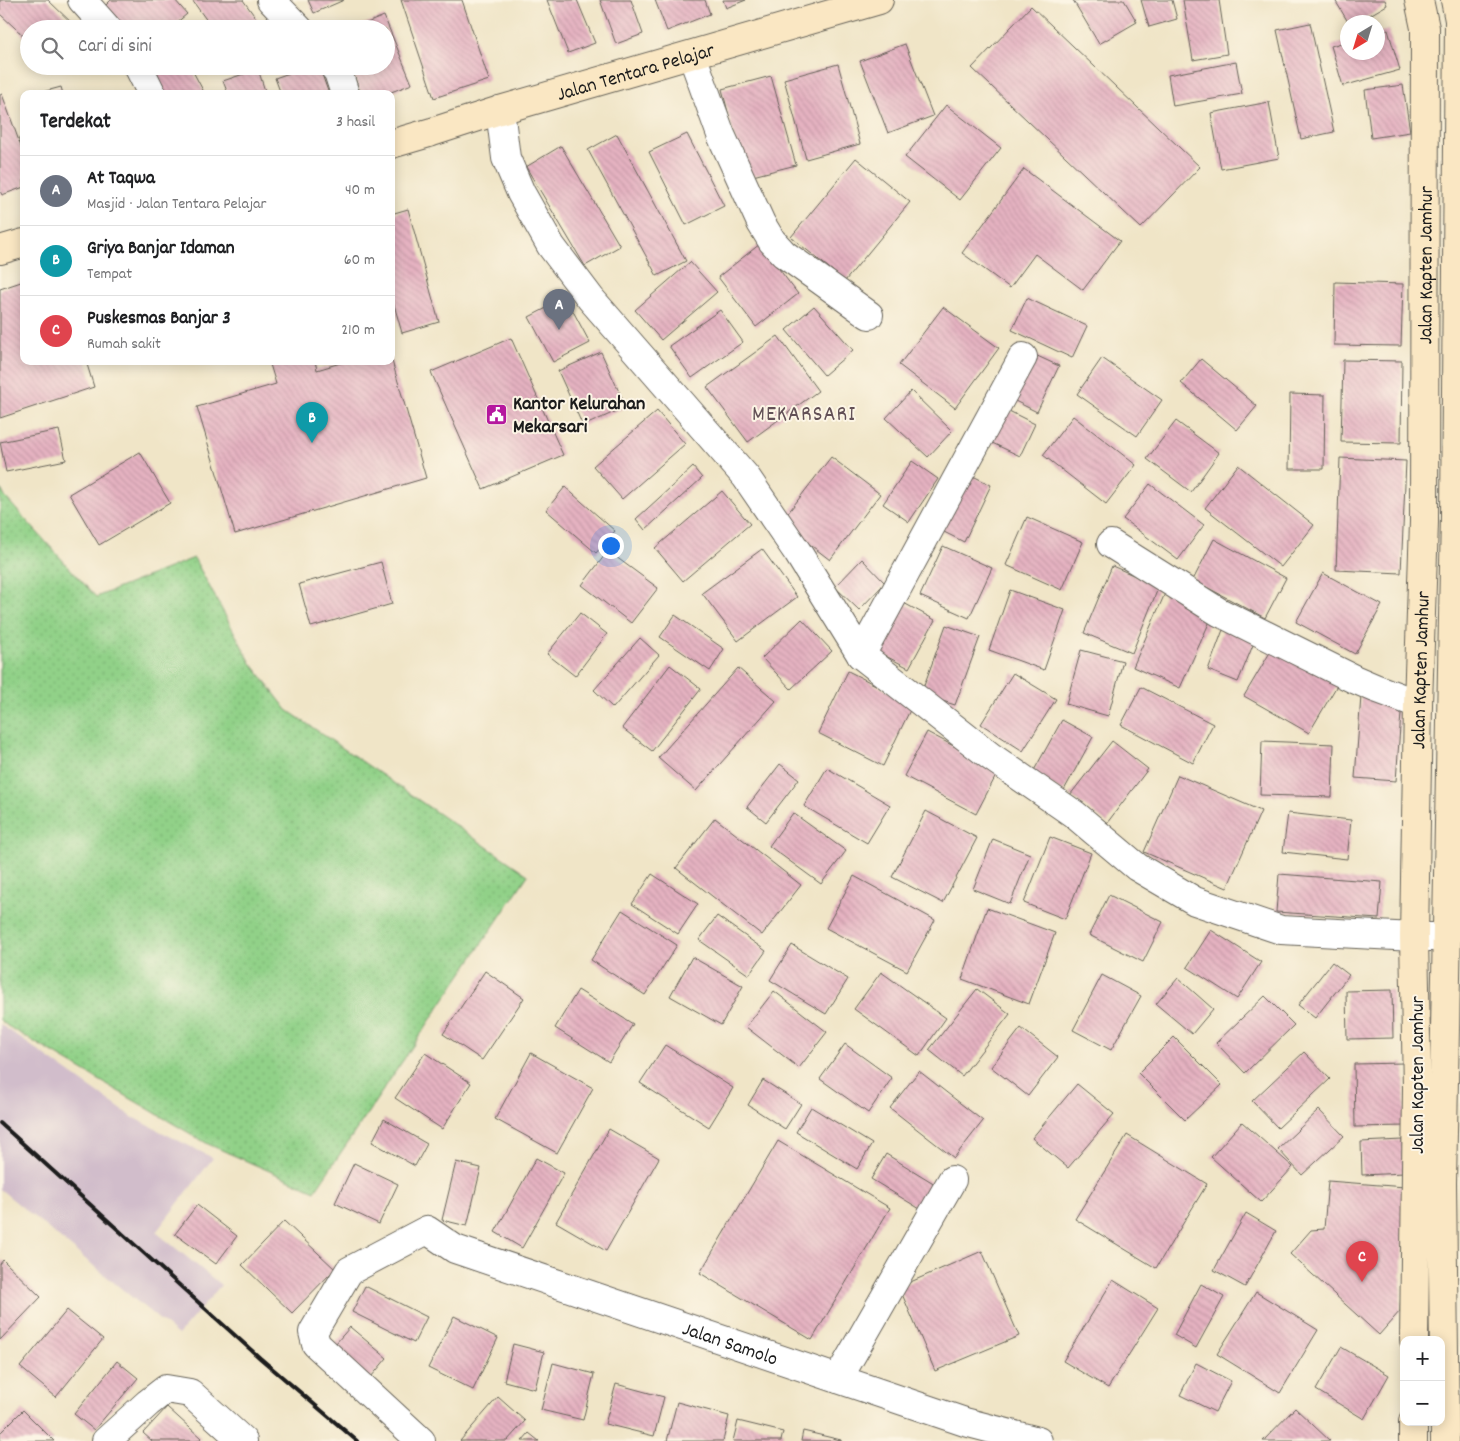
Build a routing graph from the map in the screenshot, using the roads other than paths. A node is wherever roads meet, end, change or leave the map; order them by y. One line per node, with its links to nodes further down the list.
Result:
1 (82, 0): 7 (street)
2 (271, 0): 8 (street)
3 (879, 0): 9 (street, Jalan Tentara Pelajar)
4 (1418, 0): 21 (street, Jalan Kapten Jamhur)
5 (1456, 0): 6 (street, Jalan Kapten Jamhur)
6 (1460, 19): 14 (street, Jalan Kapten Jamhur)
7 (100, 20)
8 (290, 20)
9 (692, 55): 15 (street, Jalan Tentara Pelajar); 19 (street)
10 (142, 75): 12 (street)
11 (339, 75): 13 (street)
12 (150, 90)
13 (344, 90)
14 (1459, 93): 22 (street, Jalan Kapten Jamhur)
15 (500, 110): 16 (street, Jalan Tentara Pelajar); 24 (street)
16 (395, 143)
17 (20, 244): 18 (street)
18 (0, 250)
19 (869, 315)
20 (1023, 357): 24 (street)
21 (1424, 438): 22 (street); 26 (street, Jalan Kapten Jamhur)
22 (1456, 438): 25 (street, Jalan Kapten Jamhur)
23 (1112, 544): 26 (street)
24 (861, 655): 27 (street)
25 (1456, 688): 28 (street, Jalan Kapten Jamhur)
26 (1418, 704): 27 (street, Jalan Kapten Jamhur)
27 (1414, 937): 28 (street); 31 (street, Jalan Kapten Jamhur)
28 (1447, 937): 29 (street, Jalan Kapten Jamhur)
29 (1453, 994): 39 (street, Jalan Kapten Jamhur)
30 (952, 1180): 32 (street)
31 (1414, 1336)
32 (838, 1379): 36 (street, Jalan Samolo); 37 (street, Jalan Samolo)
33 (1413, 1426): 38 (street)
34 (106, 1441): 35 (street)
35 (243, 1441)
36 (421, 1441)
37 (1038, 1441)
38 (1413, 1441)
39 (1445, 1441)

